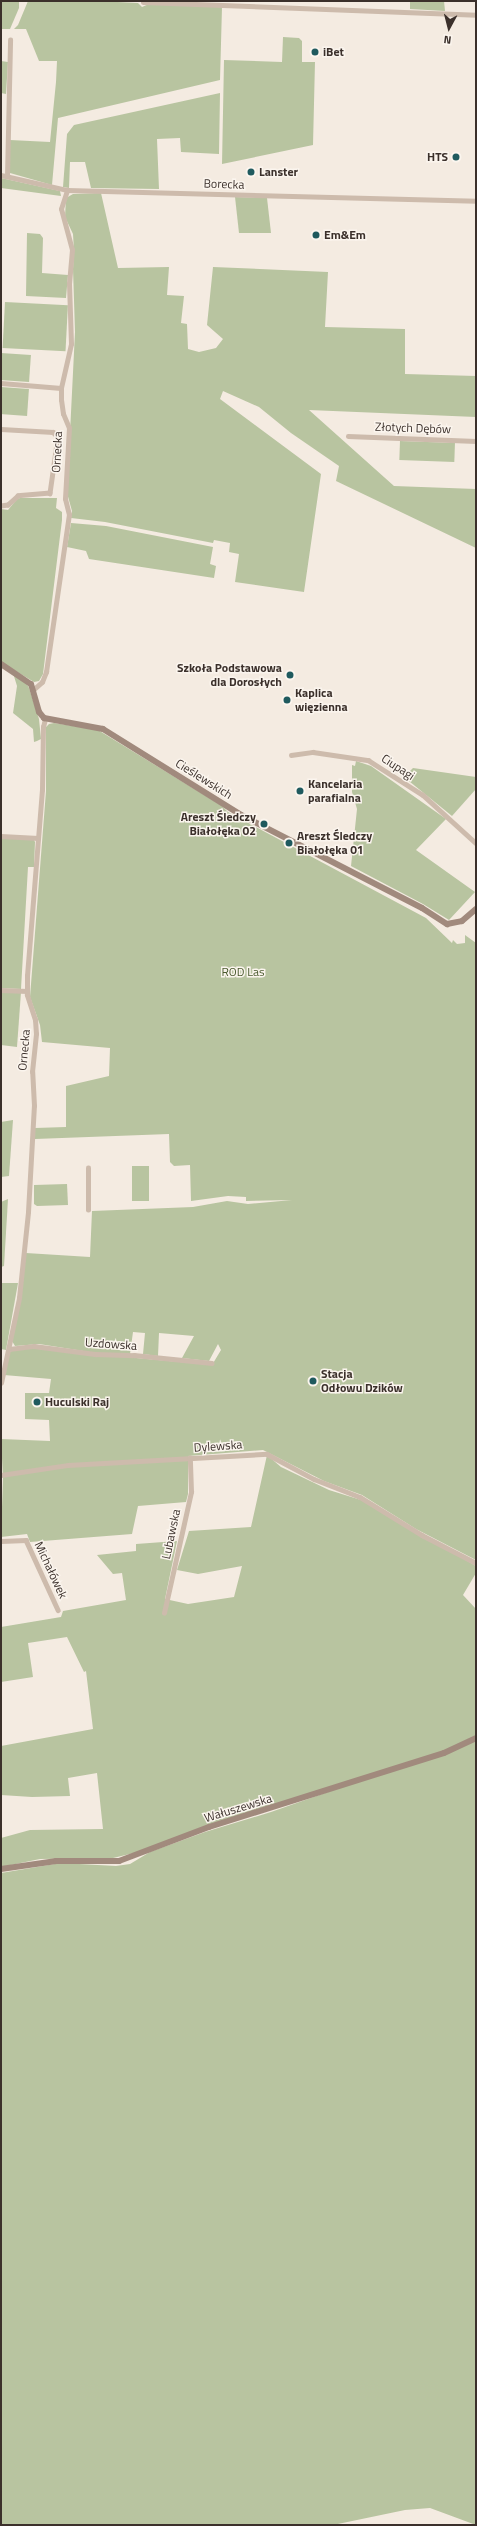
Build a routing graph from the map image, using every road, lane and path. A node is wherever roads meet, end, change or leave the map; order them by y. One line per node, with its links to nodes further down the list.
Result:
1 (143, 2): 2 (street)
2 (476, 15)
3 (10, 40): 5 (street)
4 (1, 175): 5 (street, Borecka)
5 (7, 176): 6 (street, Borecka)
6 (67, 190): 7 (street, Borecka); 9 (street, Ornecka)
7 (476, 201)
8 (1, 383): 9 (street)
9 (61, 388): 15 (street, Ornecka)
10 (1, 429): 13 (street)
11 (348, 436): 12 (street, Złotych Dębów)
12 (476, 441)
13 (1, 506)
14 (1, 664): 15 (street)
15 (33, 690): 16 (street)
16 (45, 719): 19 (street, Ornecka); 21 (street, Cieślewskich)
17 (291, 755): 20 (street, Ciupagi)
18 (1, 836): 19 (street)
19 (38, 838): 23 (street, Ornecka)
20 (476, 843)
21 (476, 909)
22 (1, 990): 23 (street)
23 (27, 991): 26 (street, Ornecka)
24 (88, 1168): 25 (street)
25 (88, 1210)
26 (9, 1349): 27 (street, Uzdowska); 28 (street, Ornecka)
27 (212, 1363)
28 (1, 1383)
29 (190, 1458): 30 (street, Dylewska); 32 (street, Dylewska); 34 (street, Lubawska)
30 (1, 1475)
31 (1, 1541): 33 (street, Michałówek)
32 (476, 1563)
33 (58, 1610)
34 (164, 1613)
35 (476, 1738): 36 (street, Wałuszewska)
36 (1, 1869)

